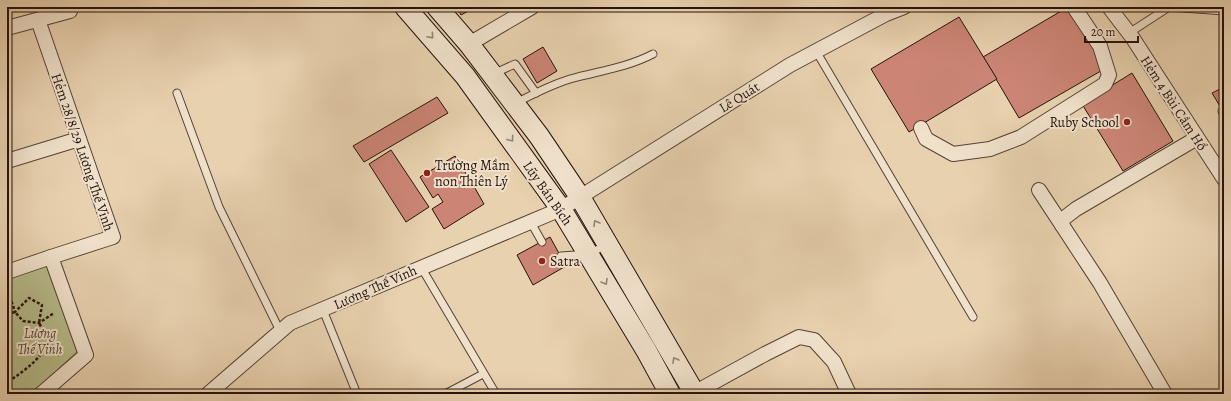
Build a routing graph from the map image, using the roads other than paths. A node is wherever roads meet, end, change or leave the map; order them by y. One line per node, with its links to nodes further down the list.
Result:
1 (405, 7): 26 (main road, Lũy Bán Bích, one-way to 26)
2 (436, 7): 12 (main road, Lũy Bán Bích)
3 (532, 7): 12 (street)
4 (904, 7): 13 (street, Lê Quát)
5 (1074, 7): 19 (street)
6 (1109, 7): 11 (street, Hẻm 4 Bùi Cầm Hổ)
7 (70, 11): 9 (street)
8 (1224, 11): 11 (lane)
9 (38, 20): 10 (street); 21 (street, Hẻm 28/8/29 Lương Thế Vinh)
10 (7, 28)
11 (1129, 33): 20 (street, Hẻm 4 Bùi Cầm Hổ)
12 (469, 44): 15 (main road, Lũy Bán Bích)
13 (816, 51): 25 (street, Lê Quát); 37 (lane)
14 (653, 54): 17 (lane)
15 (492, 75): 17 (lane); 18 (main road, Lũy Bán Bích)
16 (177, 93): 38 (lane)
17 (536, 93): 18 (lane)
18 (514, 104): 25 (main road, Lũy Bán Bích)
19 (921, 128)
20 (1197, 138): 23 (street, Hẻm 4 Bùi Cầm Hổ); 28 (street)
21 (79, 139): 22 (street); 33 (street, Hẻm 28/8/29 Lương Thế Vinh)
22 (7, 161)
23 (1224, 179)
24 (1039, 190): 28 (street)
25 (580, 197): 26 (street, Lê Quát); 30 (main road, Lũy Bán Bích, one-way to 25)
26 (561, 209): 27 (street, Lương Thế Vinh); 31 (main road, Lũy Bán Bích)
27 (530, 221): 29 (lane); 34 (street, Lương Thế Vinh)
28 (1062, 225): 48 (street)
29 (542, 242)
30 (608, 244): 31 (lane); 46 (main road, Lũy Bán Bích, one-way to 30)
31 (589, 254): 32 (lane); 45 (main road, Lũy Bán Bích, one-way to 45)
32 (561, 256)
33 (51, 258): 35 (street); 40 (street)
34 (420, 266): 36 (street, Lương Thế Vinh); 39 (lane)
35 (7, 272)
36 (323, 310): 38 (street, Lương Thế Vinh); 42 (lane)
37 (973, 317)
38 (280, 331): 41 (street, Lương Thế Vinh)
39 (483, 374): 43 (lane); 44 (lane)
40 (41, 394)
41 (208, 394)
42 (357, 394)
43 (445, 394)
44 (496, 394)
45 (670, 394)
46 (694, 394): 47 (street)
47 (849, 394)
48 (1165, 394)

